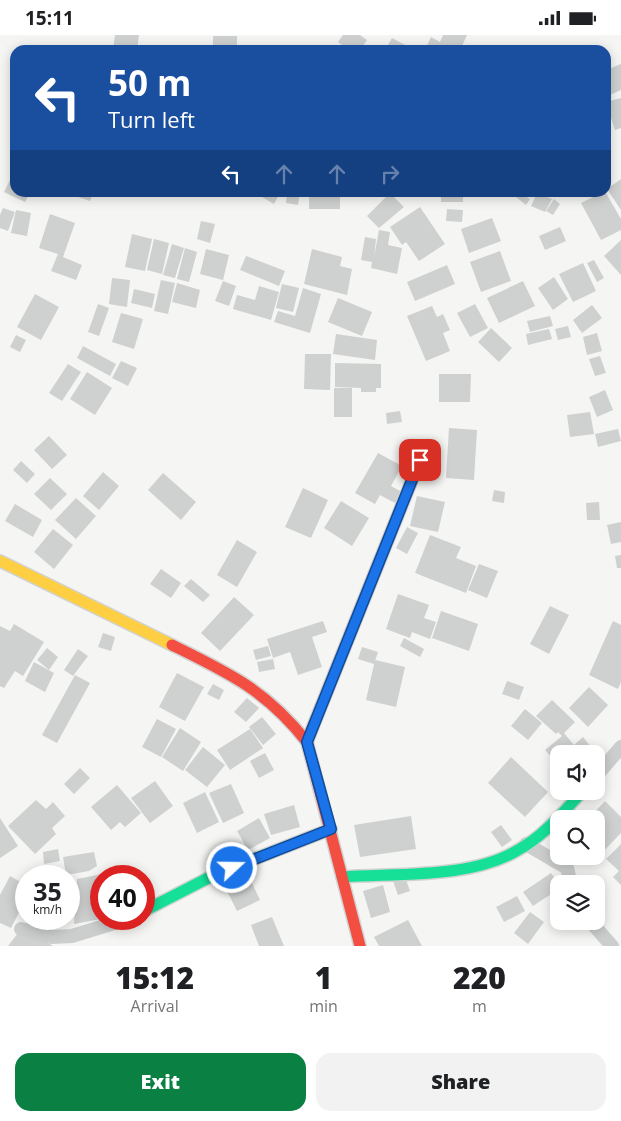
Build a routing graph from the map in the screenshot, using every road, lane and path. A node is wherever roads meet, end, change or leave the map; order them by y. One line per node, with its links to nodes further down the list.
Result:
1 (420, 460): 3 (street)
2 (0, 561): 3 (street)
3 (307, 742): 7 (street)
4 (621, 747): 5 (street)
5 (605, 766)
6 (573, 800): 8 (street)
7 (331, 829): 10 (street); 11 (street)
8 (526, 844): 9 (street); 10 (street)
9 (569, 875)
10 (342, 877): 15 (street)
11 (155, 905)
12 (25, 930): 13 (street)
13 (91, 930)
14 (598, 930): 16 (street)
15 (360, 946)
16 (612, 946)

